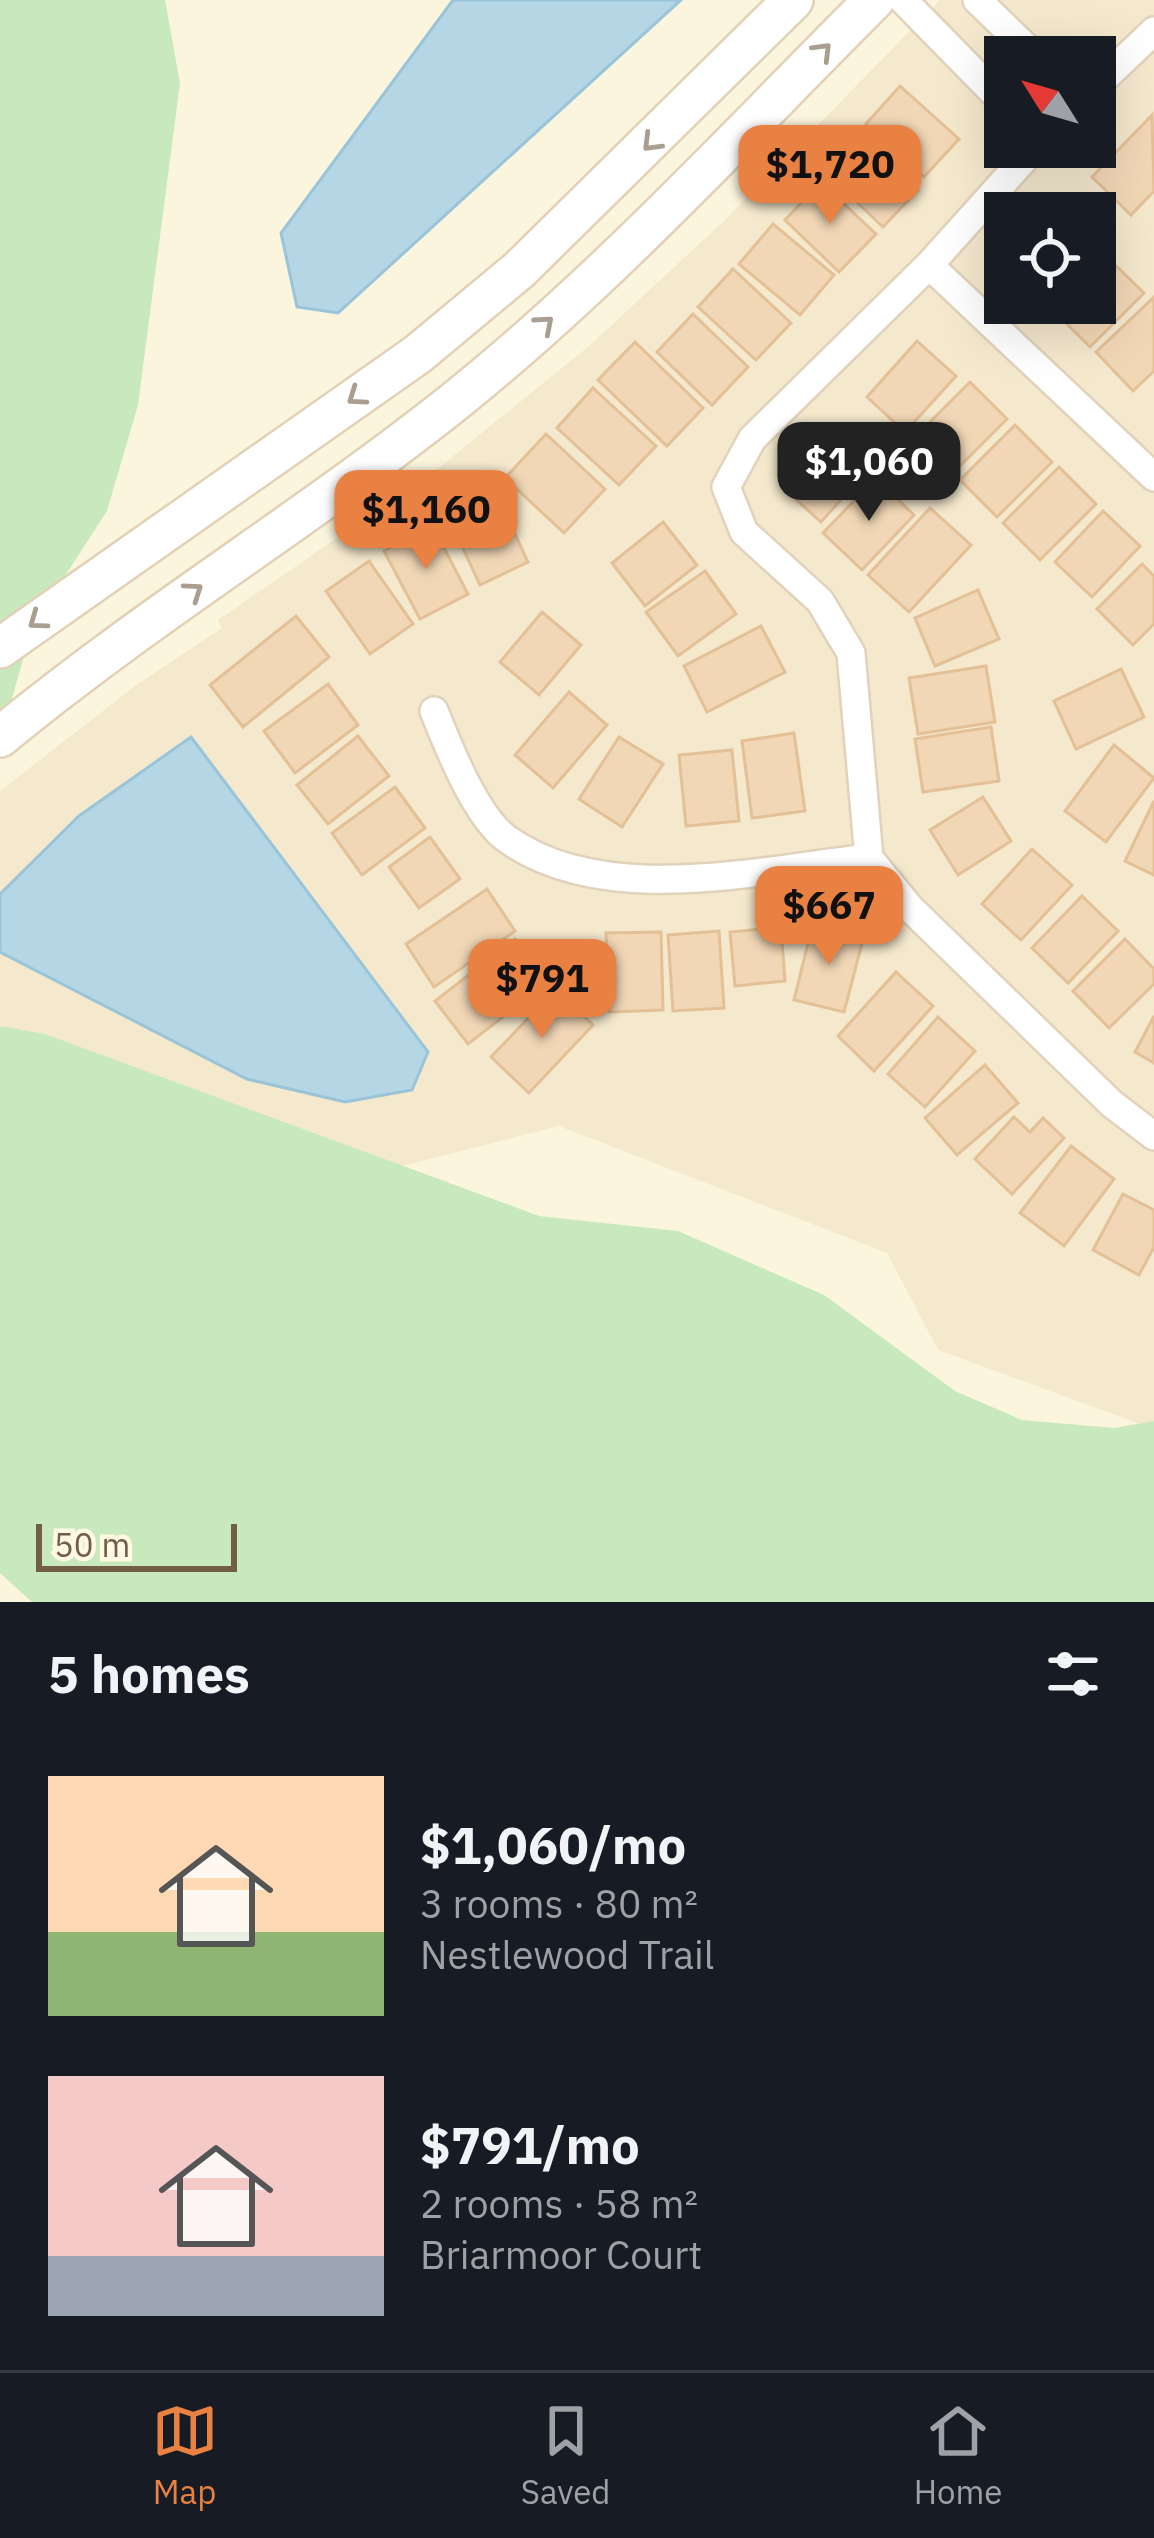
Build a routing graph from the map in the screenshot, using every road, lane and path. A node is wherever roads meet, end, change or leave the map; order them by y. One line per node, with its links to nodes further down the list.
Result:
1 (793, 0): 12 (main road, one-way to 12)
2 (874, 0): 14 (main road, one-way to 2)
3 (903, 0): 8 (street)
4 (977, 0): 6 (street)
5 (1154, 33): 7 (street)
6 (1014, 36)
7 (1116, 68)
8 (984, 83)
9 (1016, 168): 10 (street)
10 (929, 265): 11 (street); 15 (street)
11 (1154, 477)
12 (0, 648)
13 (434, 711): 15 (street)
14 (0, 736)
15 (868, 858): 16 (street)
16 (1154, 1136)

